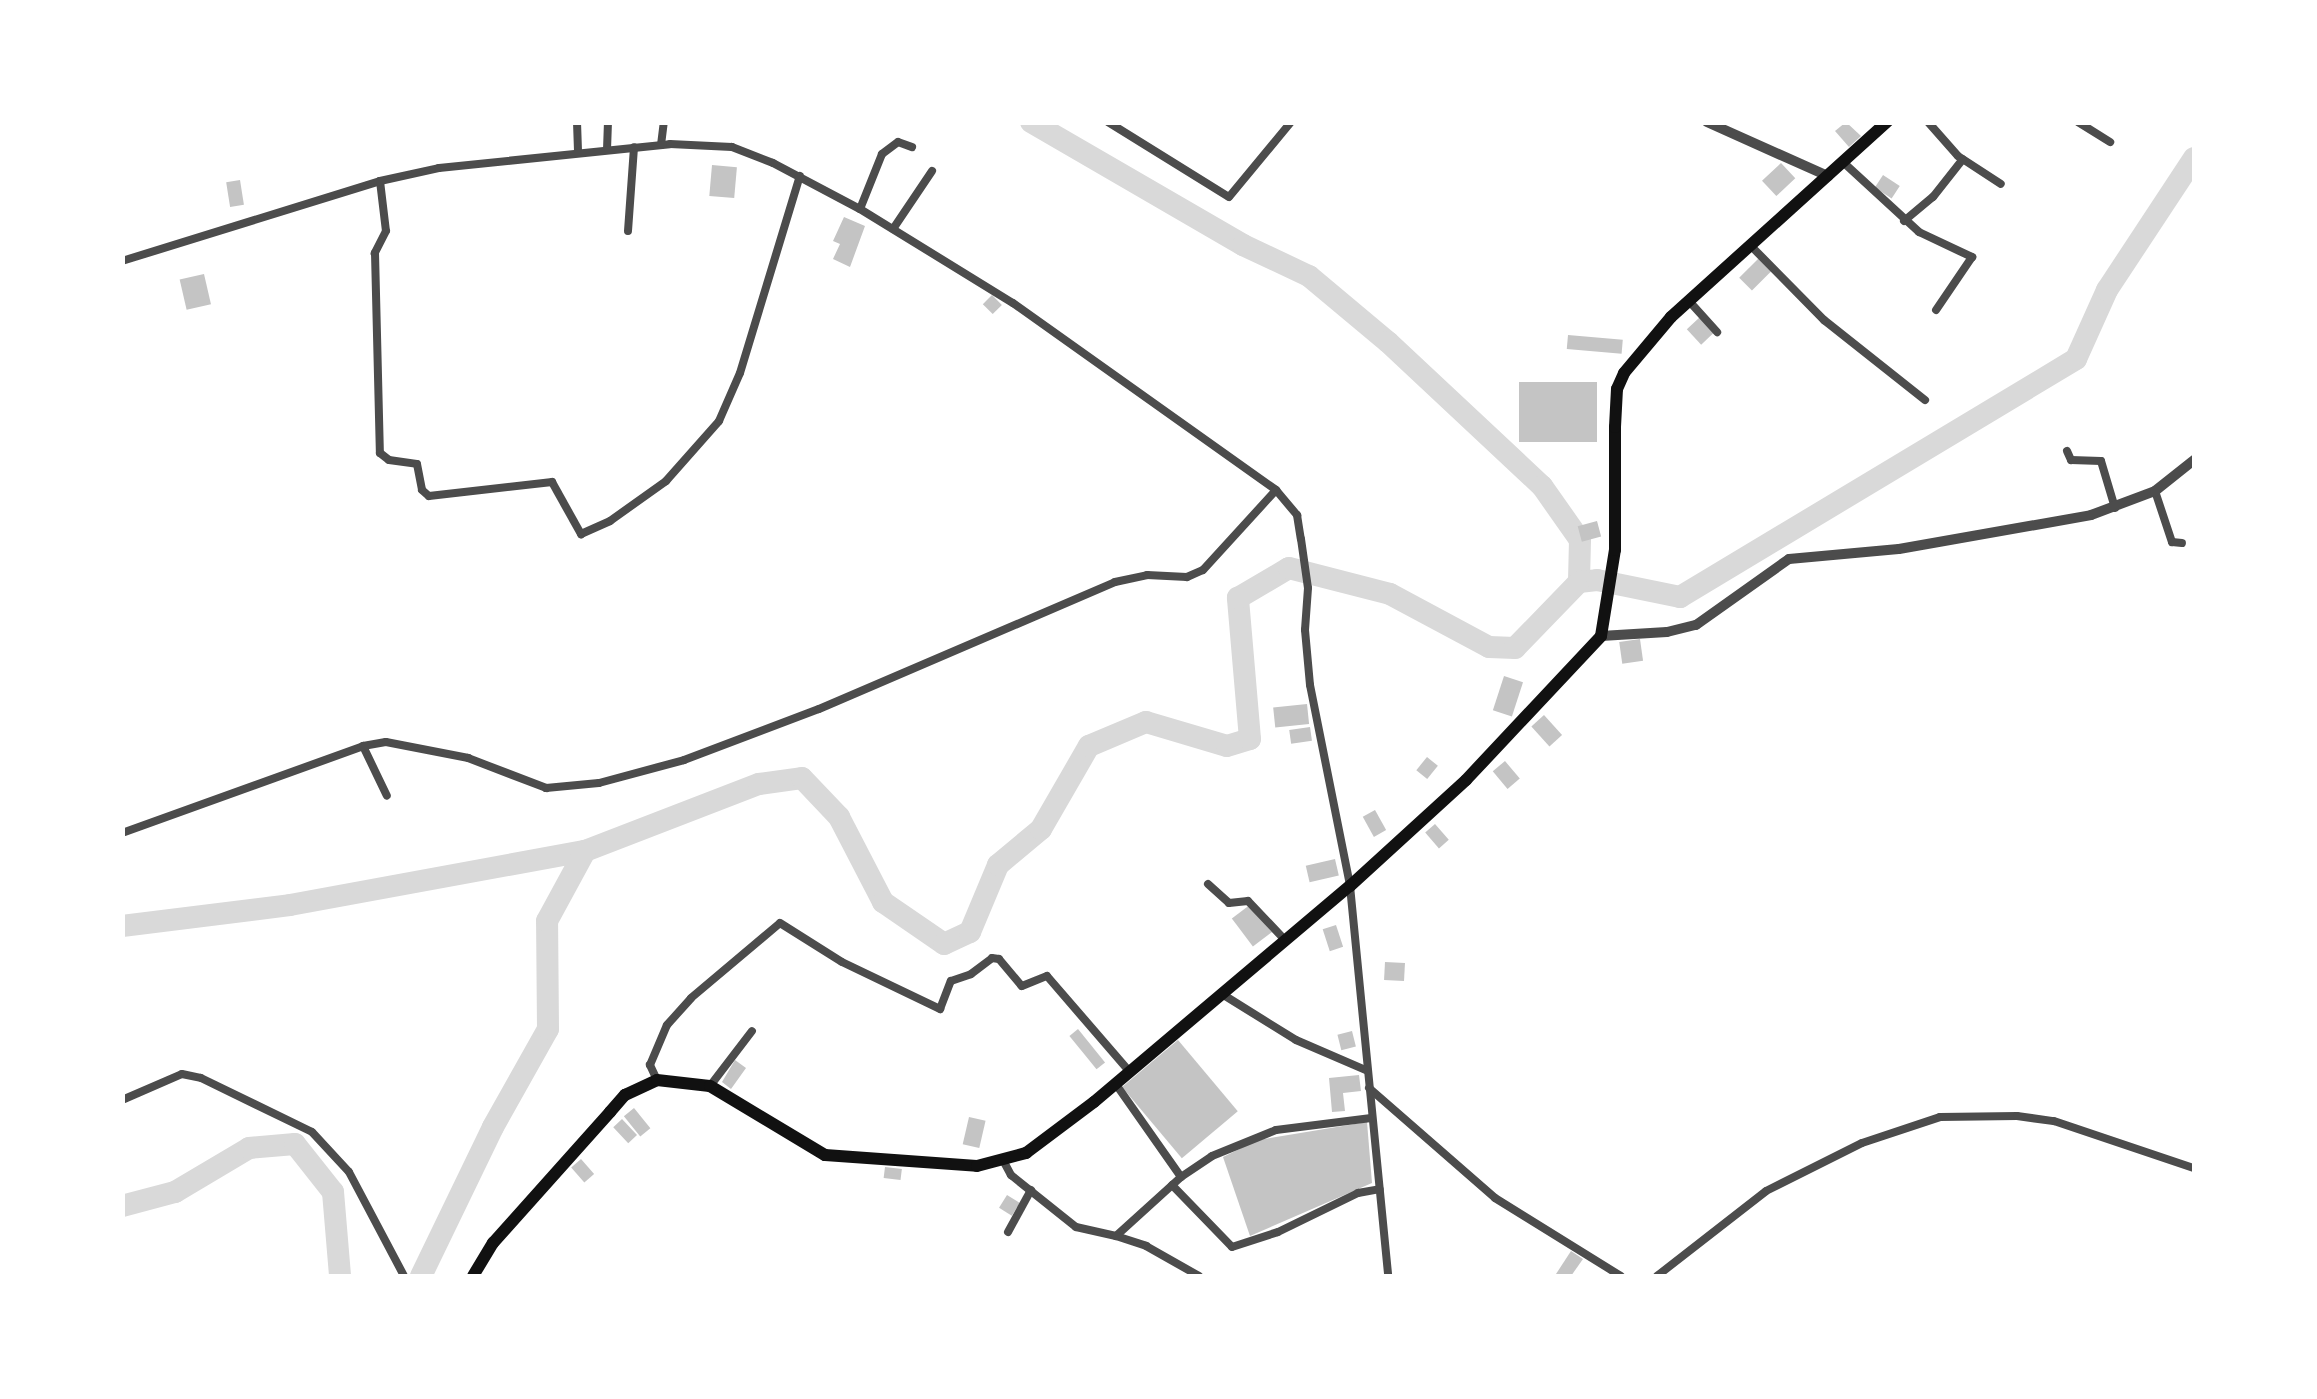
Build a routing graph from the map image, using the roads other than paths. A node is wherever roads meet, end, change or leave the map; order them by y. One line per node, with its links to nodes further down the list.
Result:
1 (578, 122): 15 (street)
2 (608, 122): 14 (street)
3 (664, 122): 11 (street)
4 (1108, 122): 5 (street)
5 (1291, 122)
6 (1708, 122): 20 (street)
7 (1888, 122): 17 (main road)
8 (1928, 122): 16 (street)
9 (2078, 122): 10 (street)
10 (2110, 142)
11 (660, 145): 12 (street); 19 (street)
12 (634, 147): 14 (street); 26 (street)
13 (912, 147): 23 (street)
14 (608, 150): 15 (street)
15 (578, 151): 21 (street)
16 (1963, 159): 22 (street); 24 (street)
17 (1844, 163): 20 (main road); 24 (street)
18 (932, 171): 25 (street)
19 (800, 176): 21 (street); 23 (street)
20 (1828, 176): 27 (main road)
21 (380, 182): 28 (street)
22 (2000, 184)
23 (860, 209): 25 (street)
24 (1904, 221): 30 (street)
25 (893, 229): 35 (street)
26 (628, 231)
27 (1752, 247): 29 (main road); 32 (street)
28 (122, 261)
29 (1689, 302): 31 (street); 39 (main road)
30 (1936, 310)
31 (1717, 332)
32 (1925, 400)
33 (2068, 451): 37 (street)
34 (2194, 460): 36 (street)
35 (1276, 490): 40 (street); 44 (street)
36 (2155, 490): 37 (street); 38 (street)
37 (2115, 508): 39 (street)
38 (2182, 542)
39 (1603, 629): 44 (main road)
40 (363, 746): 41 (street); 42 (street)
41 (387, 796)
42 (122, 834)
43 (1208, 884): 45 (street)
44 (1350, 886): 45 (main road); 49 (street)
45 (1284, 939): 46 (main road)
46 (1221, 994): 48 (main road); 49 (street)
47 (752, 1031): 52 (street)
48 (1128, 1071): 50 (street); 51 (main road)
49 (1368, 1071): 53 (street)
50 (656, 1080): 52 (main road); 65 (main road)
51 (1115, 1083): 56 (main road); 58 (street)
52 (710, 1086): 56 (main road)
53 (1369, 1088): 55 (street); 68 (street)
54 (122, 1100): 64 (street)
55 (1371, 1118): 58 (street); 60 (street)
56 (1004, 1162): 61 (street)
57 (2194, 1168): 69 (street)
58 (1181, 1177): 59 (street)
59 (1172, 1185): 60 (street); 63 (street)
60 (1380, 1189): 67 (street)
61 (1031, 1190): 62 (street); 63 (street)
62 (1008, 1232)
63 (1116, 1236): 66 (street)
64 (404, 1276)
65 (474, 1276)
66 (1198, 1276)
67 (1388, 1276)
68 (1621, 1276)
69 (1657, 1276)

